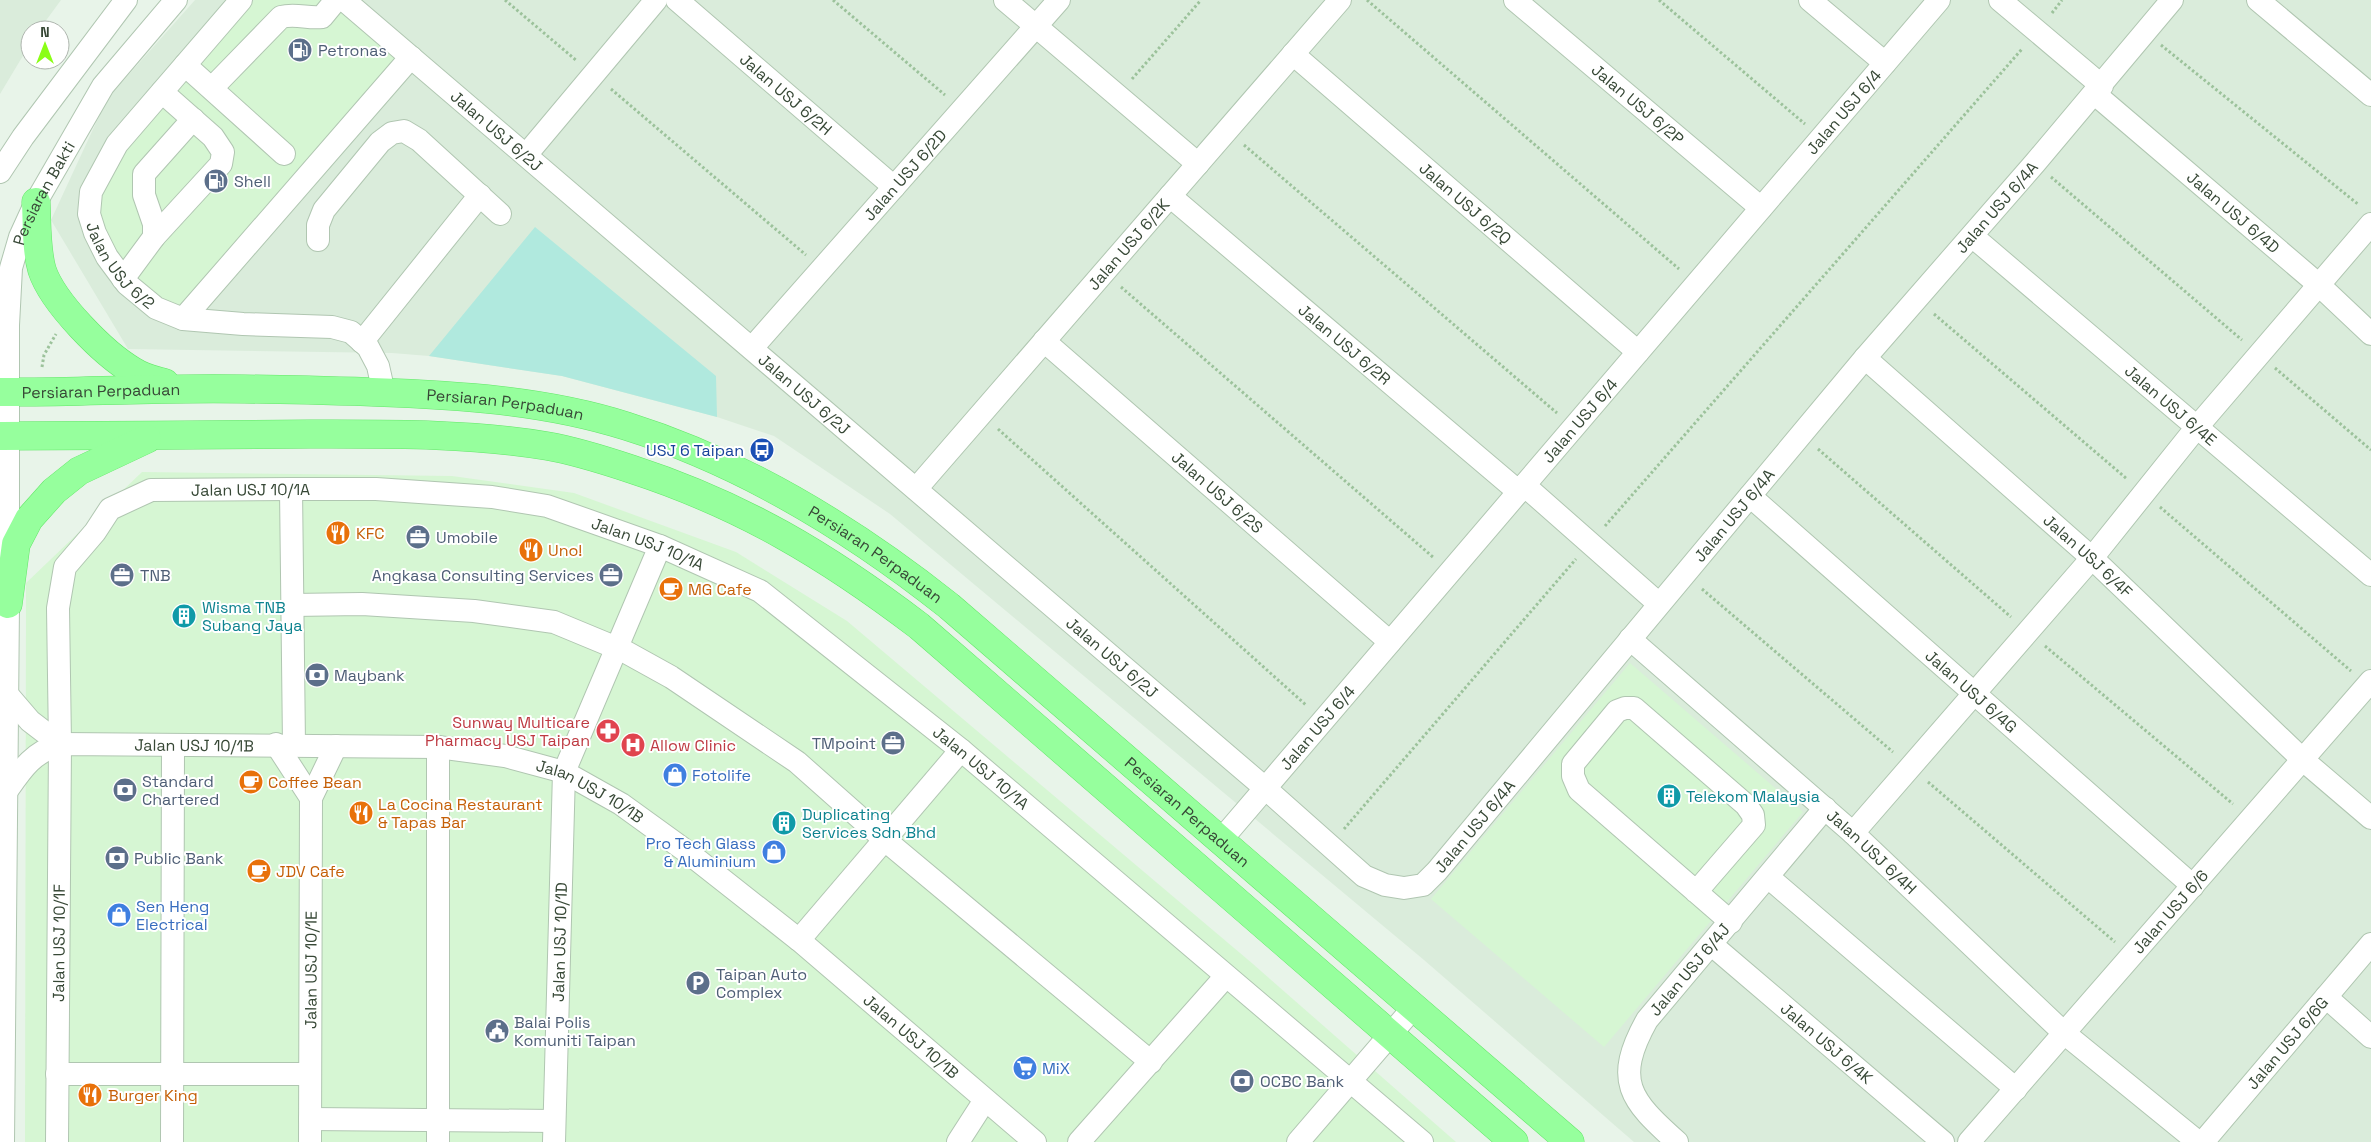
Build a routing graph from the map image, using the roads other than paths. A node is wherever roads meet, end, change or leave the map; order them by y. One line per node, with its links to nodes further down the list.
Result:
1 (126, 0): 30 (street)
2 (176, 0): 34 (street, Persiaran Bakti)
3 (241, 0): 21 (street, Jalan USJ 6/2)
4 (336, 0): 22 (street)
5 (344, 0): 19 (street, Jalan USJ 6/2J)
6 (656, 0): 28 (street)
7 (677, 0): 31 (street, Jalan USJ 6/2H)
8 (1006, 0): 17 (street)
9 (1059, 0): 17 (street, Jalan USJ 6/2D)
10 (1340, 0): 18 (street, Jalan USJ 6/2K)
11 (1515, 0): 35 (street, Jalan USJ 6/2P)
12 (1810, 0): 20 (street)
13 (1939, 0): 20 (street, Jalan USJ 6/4)
14 (2000, 0): 23 (street, Jalan USJ 6/4D)
15 (2172, 0): 23 (street, Jalan USJ 6/4A)
16 (2258, 0): 25 (street)
17 (1036, 26): 29 (street); 31 (street, Jalan USJ 6/2D)
18 (1293, 54): 29 (street, Jalan USJ 6/2K); 48 (street, Jalan USJ 6/2Q)
19 (411, 57): 28 (street, Jalan USJ 6/2J); 43 (street)
20 (1885, 63): 35 (street, Jalan USJ 6/4)
21 (185, 65): 22 (street); 24 (street, Jalan USJ 6/2)
22 (212, 88): 27 (street)
23 (2098, 90): 38 (street, Jalan USJ 6/4A); 42 (street, Jalan USJ 6/4D)
24 (162, 92): 26 (street); 41 (street, Jalan USJ 6/2)
25 (2371, 95)
26 (192, 119): 39 (street); 39 (street)
27 (284, 154)
28 (526, 155): 47 (street, Jalan USJ 6/2J)
29 (1198, 164): 33 (street, Jalan USJ 6/2K)
30 (0, 172)
31 (894, 188): 47 (street, Jalan USJ 6/2D)
32 (480, 195): 36 (street); 40 (street); 46 (street)
33 (1170, 196): 45 (street, Jalan USJ 6/2K); 58 (street, Jalan USJ 6/2R)
34 (36, 202): 50 (main road); 51 (street, Persiaran Bakti)
35 (1761, 208): 48 (street, Jalan USJ 6/4)
36 (500, 214)
37 (2367, 216): 42 (street)
38 (1972, 236): 49 (street, Jalan USJ 6/4A); 53 (street, Jalan USJ 6/4E)
39 (154, 237): 41 (street)
40 (318, 240)
41 (123, 279): 43 (street, Jalan USJ 6/2)
42 (2319, 285): 44 (street, Jalan USJ 6/4D); 53 (street)
43 (183, 319): 46 (street, Jalan USJ 6/2)
44 (2371, 334)
45 (1044, 341): 57 (street, Jalan USJ 6/2K); 67 (street, Jalan USJ 6/2S)
46 (362, 342): 52 (street, Jalan USJ 6/2)
47 (752, 348): 57 (street, Jalan USJ 6/2J)
48 (1638, 352): 58 (street, Jalan USJ 6/4)
49 (1864, 358): 59 (street, Jalan USJ 6/4A); 61 (street, Jalan USJ 6/4F)
50 (188, 389): 51 (main road, Persiaran Perpaduan); 52 (main road, Persiaran Perpaduan)
51 (4, 392): 55 (street, Persiaran Bakti)
52 (384, 392): 87 (main road, Persiaran Perpaduan)
53 (2198, 428): 61 (street); 62 (street, Jalan USJ 6/4E)
54 (156, 435): 55 (main road, Persiaran Perpaduan); 63 (main road); 99 (main road, Persiaran Perpaduan)
55 (4, 436): 63 (street, Persiaran Bakti)
56 (291, 489): 60 (street, Jalan USJ 10/1A); 64 (street); 72 (street, Jalan USJ 10/1A)
57 (916, 489): 80 (street, Jalan USJ 6/2J)
58 (1521, 489): 65 (street, Jalan USJ 6/2R); 67 (street, Jalan USJ 6/4)
59 (1750, 496): 65 (street, Jalan USJ 6/4A); 71 (street, Jalan USJ 6/4G)
60 (660, 546): 68 (street); 77 (street, Jalan USJ 10/1A)
61 (2092, 558): 71 (street); 78 (street, Jalan USJ 6/4F)
62 (2371, 574)
63 (8, 604): 70 (street, Persiaran Bakti)
64 (292, 604): 68 (street); 73 (street)
65 (1659, 604): 66 (street, Jalan USJ 6/4A)
66 (1630, 639): 80 (street, Jalan USJ 6/4A); 83 (street, Jalan USJ 6/4H)
67 (1390, 642): 80 (street, Jalan USJ 6/4)
68 (617, 648): 79 (street); 86 (street)
69 (2371, 681): 78 (street, Jalan USJ 6/6)
70 (6, 693): 72 (street); 81 (street, Persiaran Bakti)
71 (1976, 694): 85 (street); 89 (street, Jalan USJ 6/4G)
72 (60, 744): 74 (street, Jalan USJ 10/1B); 81 (street, Jalan USJ 10/1B); 102 (street, Jalan USJ 10/1F)
73 (285, 745): 74 (street, Jalan USJ 10/1B); 75 (street, Jalan USJ 10/1B); 82 (street)
74 (172, 746): 104 (street)
75 (336, 746): 76 (street, Jalan USJ 10/1B); 82 (street, Jalan USJ 10/1E)
76 (438, 747): 79 (street, Jalan USJ 10/1B); 109 (street)
77 (960, 750): 86 (street); 95 (street, Jalan USJ 10/1A)
78 (2303, 760): 84 (street, Jalan USJ 6/4F); 89 (street, Jalan USJ 6/6)
79 (564, 772): 92 (street, Jalan USJ 10/1B); 110 (street, Jalan USJ 10/1D)
80 (1265, 788): 87 (street, Jalan USJ 6/4)
81 (6, 792): 111 (street, Persiaran Bakti)
82 (311, 798): 103 (street, Jalan USJ 10/1E)
83 (1825, 808): 85 (street, Jalan USJ 6/4H); 88 (street, Jalan USJ 6/4J)
84 (2371, 818)
85 (1853, 833): 98 (street, Jalan USJ 6/4H)
86 (885, 840): 92 (street); 101 (street)
87 (1221, 840): 97 (main road, Persiaran Perpaduan)
88 (1768, 877): 91 (street, Jalan USJ 6/4J); 106 (street)
89 (2193, 886): 98 (street, Jalan USJ 6/6)
90 (1696, 892): 90 (street); 91 (street)
91 (1731, 922): 94 (street, Jalan USJ 6/4J)
92 (799, 940): 107 (street, Jalan USJ 10/1B)
93 (2371, 944): 96 (street, Jalan USJ 6/6G)
94 (1712, 945): 123 (street, Jalan USJ 6/4J); 124 (street, Jalan USJ 6/4K)
95 (1226, 976): 101 (street); 105 (street, Jalan USJ 10/1A)
96 (2326, 997): 100 (street); 127 (street, Jalan USJ 6/6G)
97 (1414, 1007): 99 (street); 122 (main road, Persiaran Perpaduan)
98 (2064, 1033): 106 (street, Jalan USJ 6/6); 126 (street, Jalan USJ 6/4H)
99 (1389, 1035): 105 (street); 121 (main road, Persiaran Perpaduan)
100 (2371, 1036)
101 (1151, 1062): 118 (street)
102 (57, 1074): 104 (street); 112 (street, Jalan USJ 10/1F)
103 (309, 1074): 104 (street); 108 (street, Jalan USJ 10/1E)
104 (172, 1075): 113 (street)
105 (1351, 1081): 119 (street); 120 (street, Jalan USJ 10/1A)
106 (2016, 1089): 125 (street, Jalan USJ 6/6)
107 (985, 1100): 116 (street); 117 (street, Jalan USJ 10/1B)
108 (310, 1118): 109 (street); 114 (street, Jalan USJ 10/1E)
109 (438, 1120): 110 (street); 115 (street)
110 (554, 1131)
111 (3, 1142)
112 (57, 1142)
113 (172, 1142)
114 (310, 1142)
115 (438, 1142)
116 (958, 1142)
117 (1035, 1142)
118 (1079, 1142)
119 (1298, 1142)
120 (1422, 1142)
121 (1514, 1142)
122 (1570, 1142)
123 (1677, 1142)
124 (1943, 1142)
125 (1969, 1142)
126 (2198, 1142)
127 (2203, 1142)

